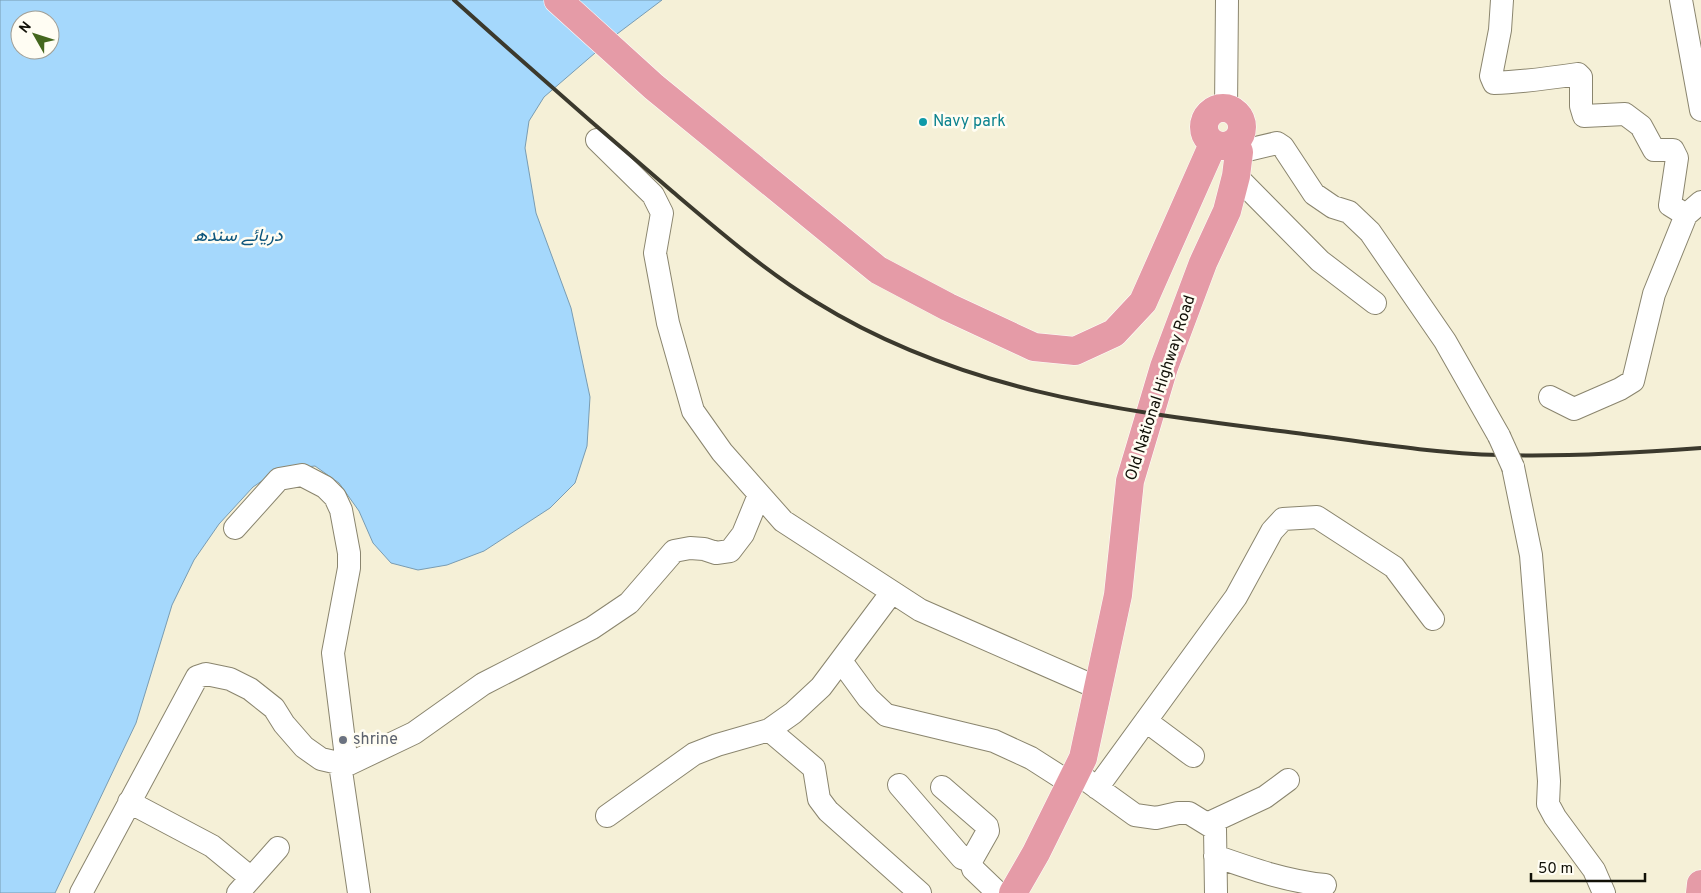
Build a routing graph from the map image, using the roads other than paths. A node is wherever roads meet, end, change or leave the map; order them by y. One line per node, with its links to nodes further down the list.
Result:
1 (558, 0): 9 (main road)
2 (1228, 0): 6 (street)
3 (1502, 0): 10 (street)
4 (1681, 0): 5 (street)
5 (1694, 30): 7 (street)
6 (1226, 109): 9 (main road)
7 (1701, 110)
8 (597, 140): 13 (street)
9 (1231, 153): 11 (street); 18 (main road, Old National Highway Road); 42 (street, bridge)
10 (1693, 209): 12 (street)
11 (1375, 303)
12 (1550, 397)
13 (759, 495): 15 (street); 22 (street)
14 (235, 528): 22 (street)
15 (892, 592): 17 (street); 18 (street)
16 (1433, 619): 19 (street)
17 (841, 661): 20 (street); 24 (street)
18 (1098, 688): 24 (main road, Old National Highway Road)
19 (1146, 721): 21 (street); 24 (street)
20 (769, 730): 28 (street); 38 (street)
21 (1193, 756)
22 (343, 765): 27 (street); 37 (street)
23 (1288, 780): 29 (street)
24 (1081, 781): 29 (street); 40 (main road, Old National Highway Road)
25 (898, 785): 32 (street)
26 (942, 786): 32 (street)
27 (129, 802): 35 (street); 36 (street)
28 (607, 816)
29 (1207, 824): 31 (street)
30 (278, 848): 35 (street)
31 (1215, 856): 34 (street); 41 (street)
32 (970, 861): 39 (street)
33 (1701, 884): 43 (main road)
34 (1325, 885)
35 (245, 886)
36 (81, 893)
37 (358, 893)
38 (920, 893)
39 (998, 893)
40 (1013, 893)
41 (1216, 893)
42 (1604, 893)
43 (1700, 893)

